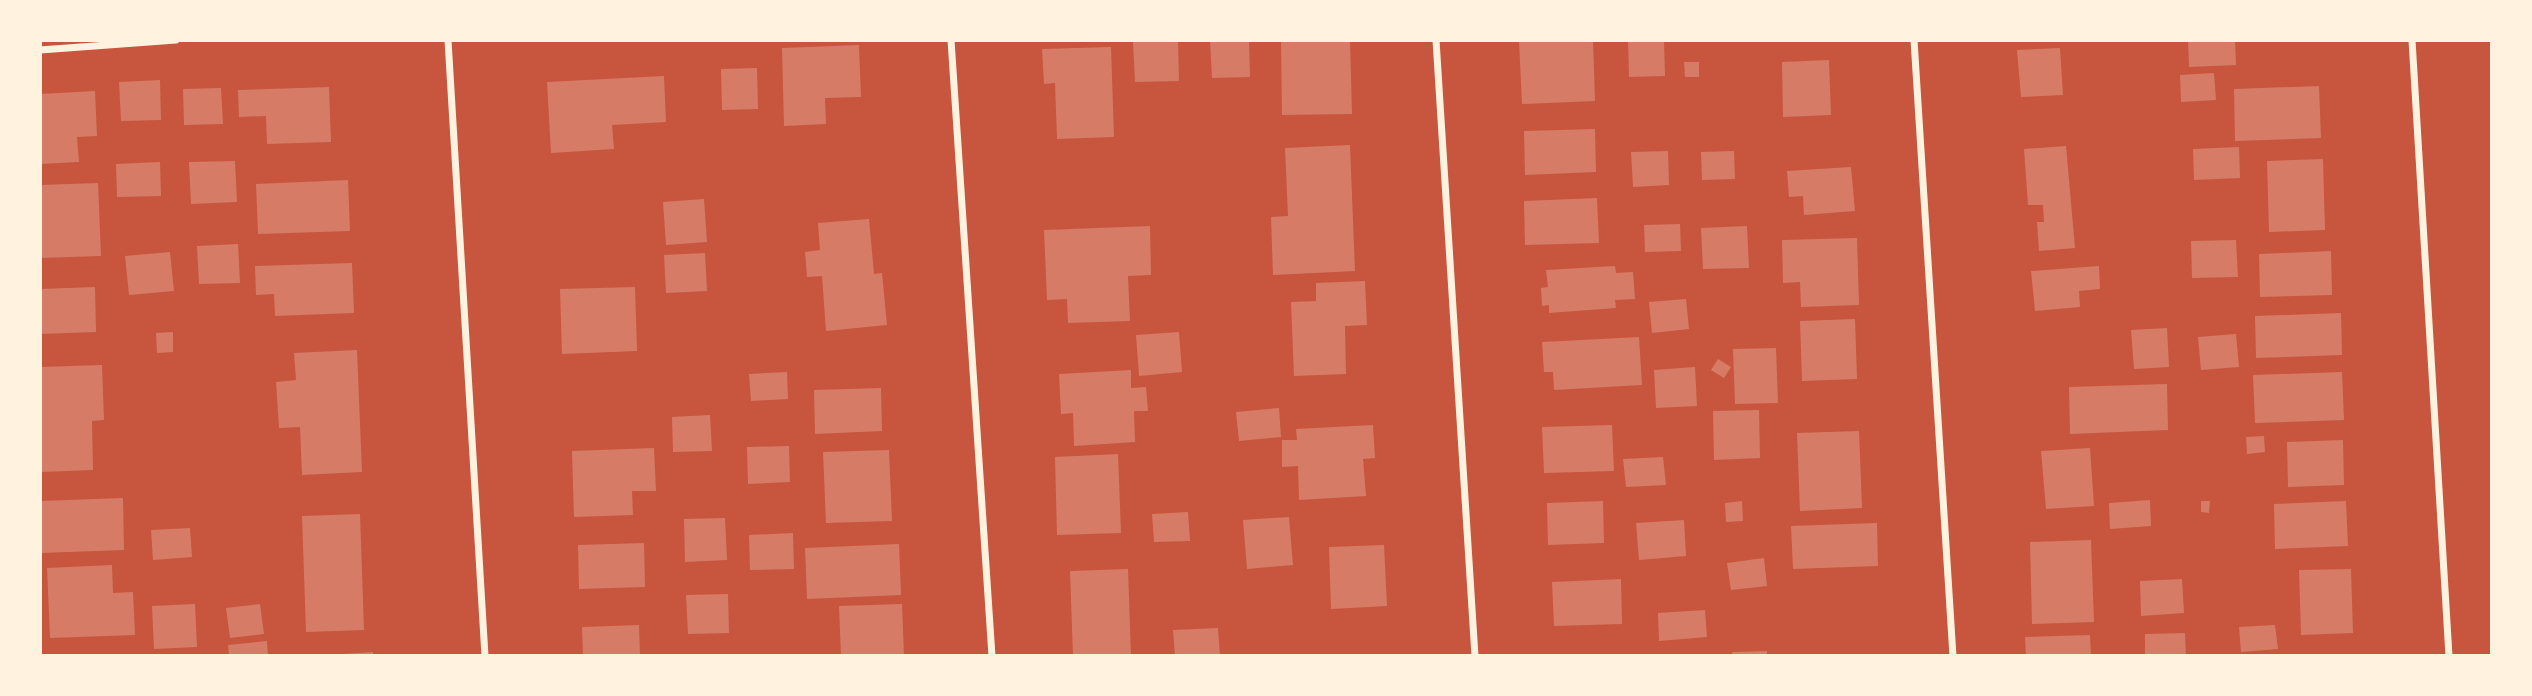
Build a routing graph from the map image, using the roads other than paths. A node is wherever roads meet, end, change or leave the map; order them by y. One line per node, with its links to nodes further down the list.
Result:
1 (176, 40): 7 (street)
2 (448, 40): 8 (street)
3 (951, 40): 9 (street)
4 (1436, 40): 10 (street)
5 (1914, 40): 11 (street)
6 (2412, 40): 12 (street)
7 (40, 50)
8 (485, 656)
9 (992, 656)
10 (1475, 656)
11 (1953, 656)
12 (2449, 656)

